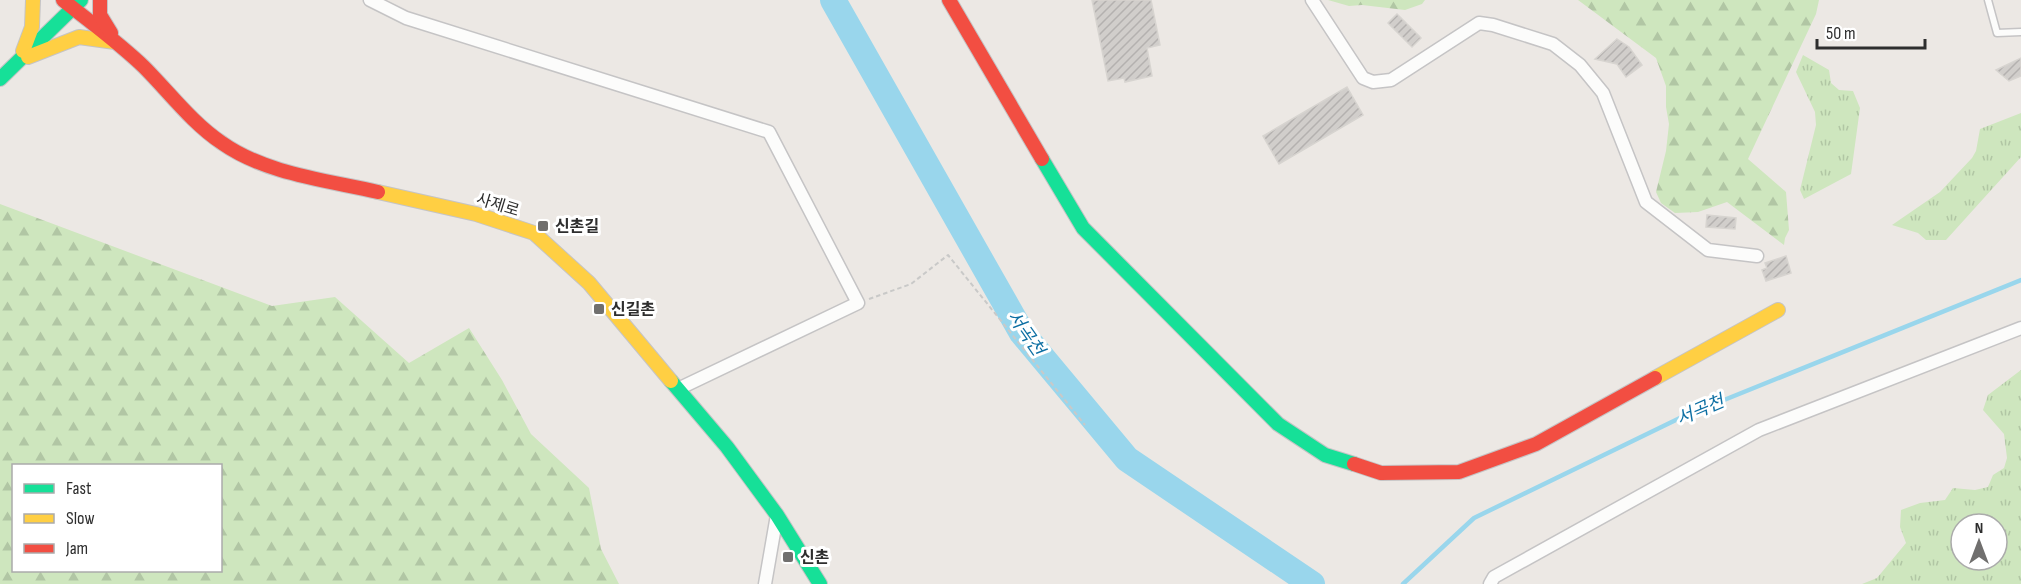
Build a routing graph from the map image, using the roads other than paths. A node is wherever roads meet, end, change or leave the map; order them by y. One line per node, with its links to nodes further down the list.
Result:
1 (33, 0): 10 (street)
2 (100, 0): 9 (street)
3 (370, 0): 15 (street)
4 (949, 0): 13 (street)
5 (1312, 0): 12 (street)
6 (1988, 0): 8 (lane)
7 (73, 3): 9 (street, 사제로); 10 (street)
8 (2021, 32)
9 (116, 42): 10 (street); 15 (street, 사제로)
10 (16, 62): 11 (street)
11 (0, 79)
12 (1757, 256)
13 (1778, 310)
14 (2021, 327): 19 (street)
15 (678, 389): 16 (street, 사제로)
16 (777, 515): 17 (street); 18 (street, 사제로)
17 (765, 584)
18 (820, 584)
19 (1490, 584)

